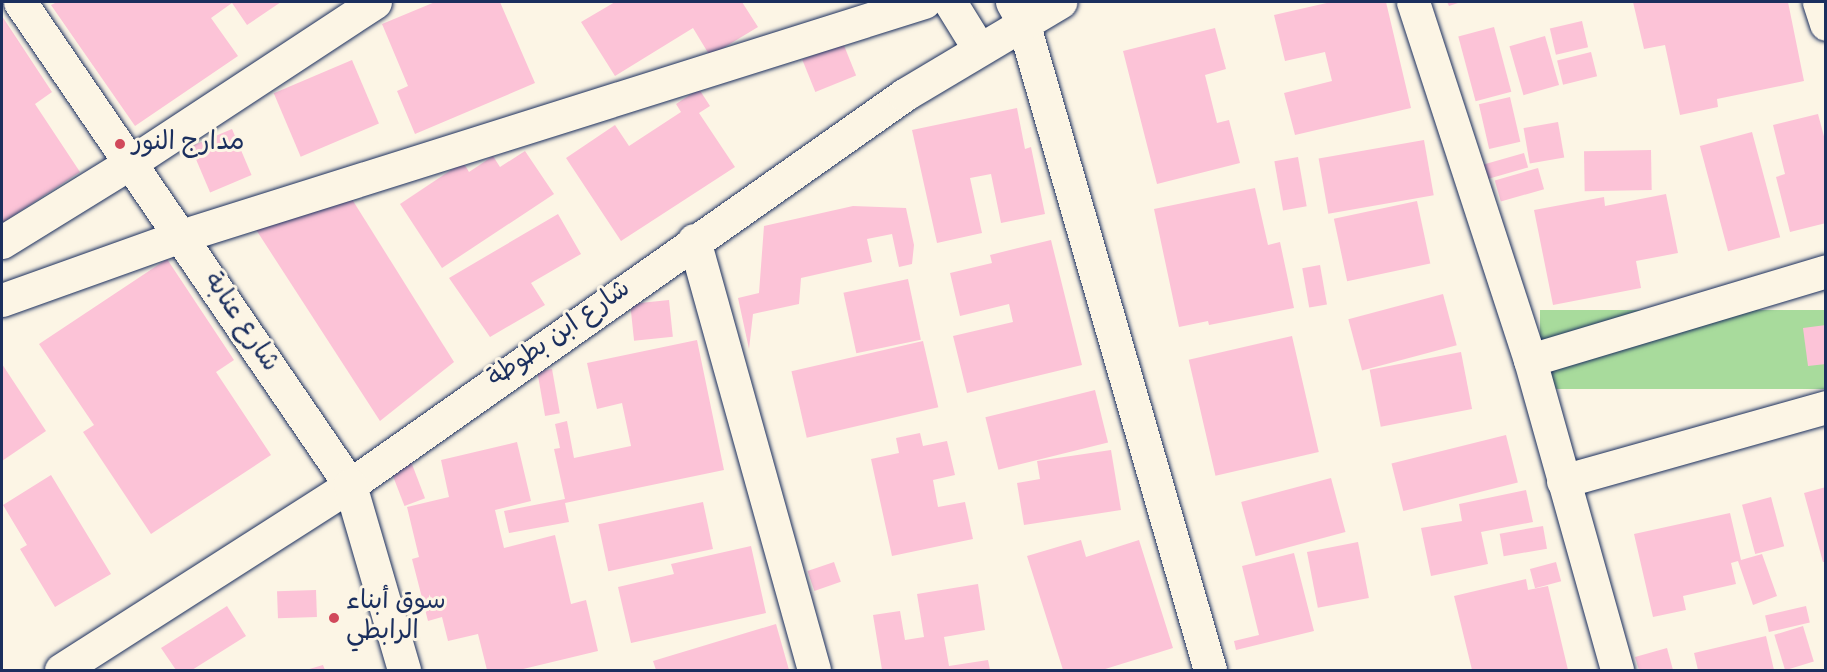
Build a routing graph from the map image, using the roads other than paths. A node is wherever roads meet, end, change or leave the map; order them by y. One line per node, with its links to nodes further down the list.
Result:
1 (20, 2): 11 (street, شارع عنابة)
2 (375, 2): 11 (street)
3 (924, 2): 12 (street)
4 (950, 2): 10 (street)
5 (1060, 2): 8 (street, شارع ابن بطوطة)
6 (1413, 2): 17 (street)
7 (1819, 2): 9 (street)
8 (1018, 12): 10 (street, شارع ابن بطوطة); 24 (street)
9 (1826, 24)
10 (979, 49): 13 (street, شارع ابن بطوطة)
11 (130, 163): 12 (street, شارع عنابة); 14 (street)
12 (181, 236): 16 (street); 20 (street, شارع عنابة)
13 (694, 240): 20 (street, شارع ابن بطوطة); 23 (street)
14 (2, 242)
15 (1826, 271): 17 (street)
16 (2, 300)
17 (1530, 360): 19 (street)
18 (1826, 407): 19 (street)
19 (1563, 481): 25 (street)
20 (350, 485): 21 (street, شارع ابن بطوطة); 22 (street, شارع عنابة)
21 (61, 670)
22 (404, 670)
23 (814, 670)
24 (1210, 670)
25 (1617, 670)

